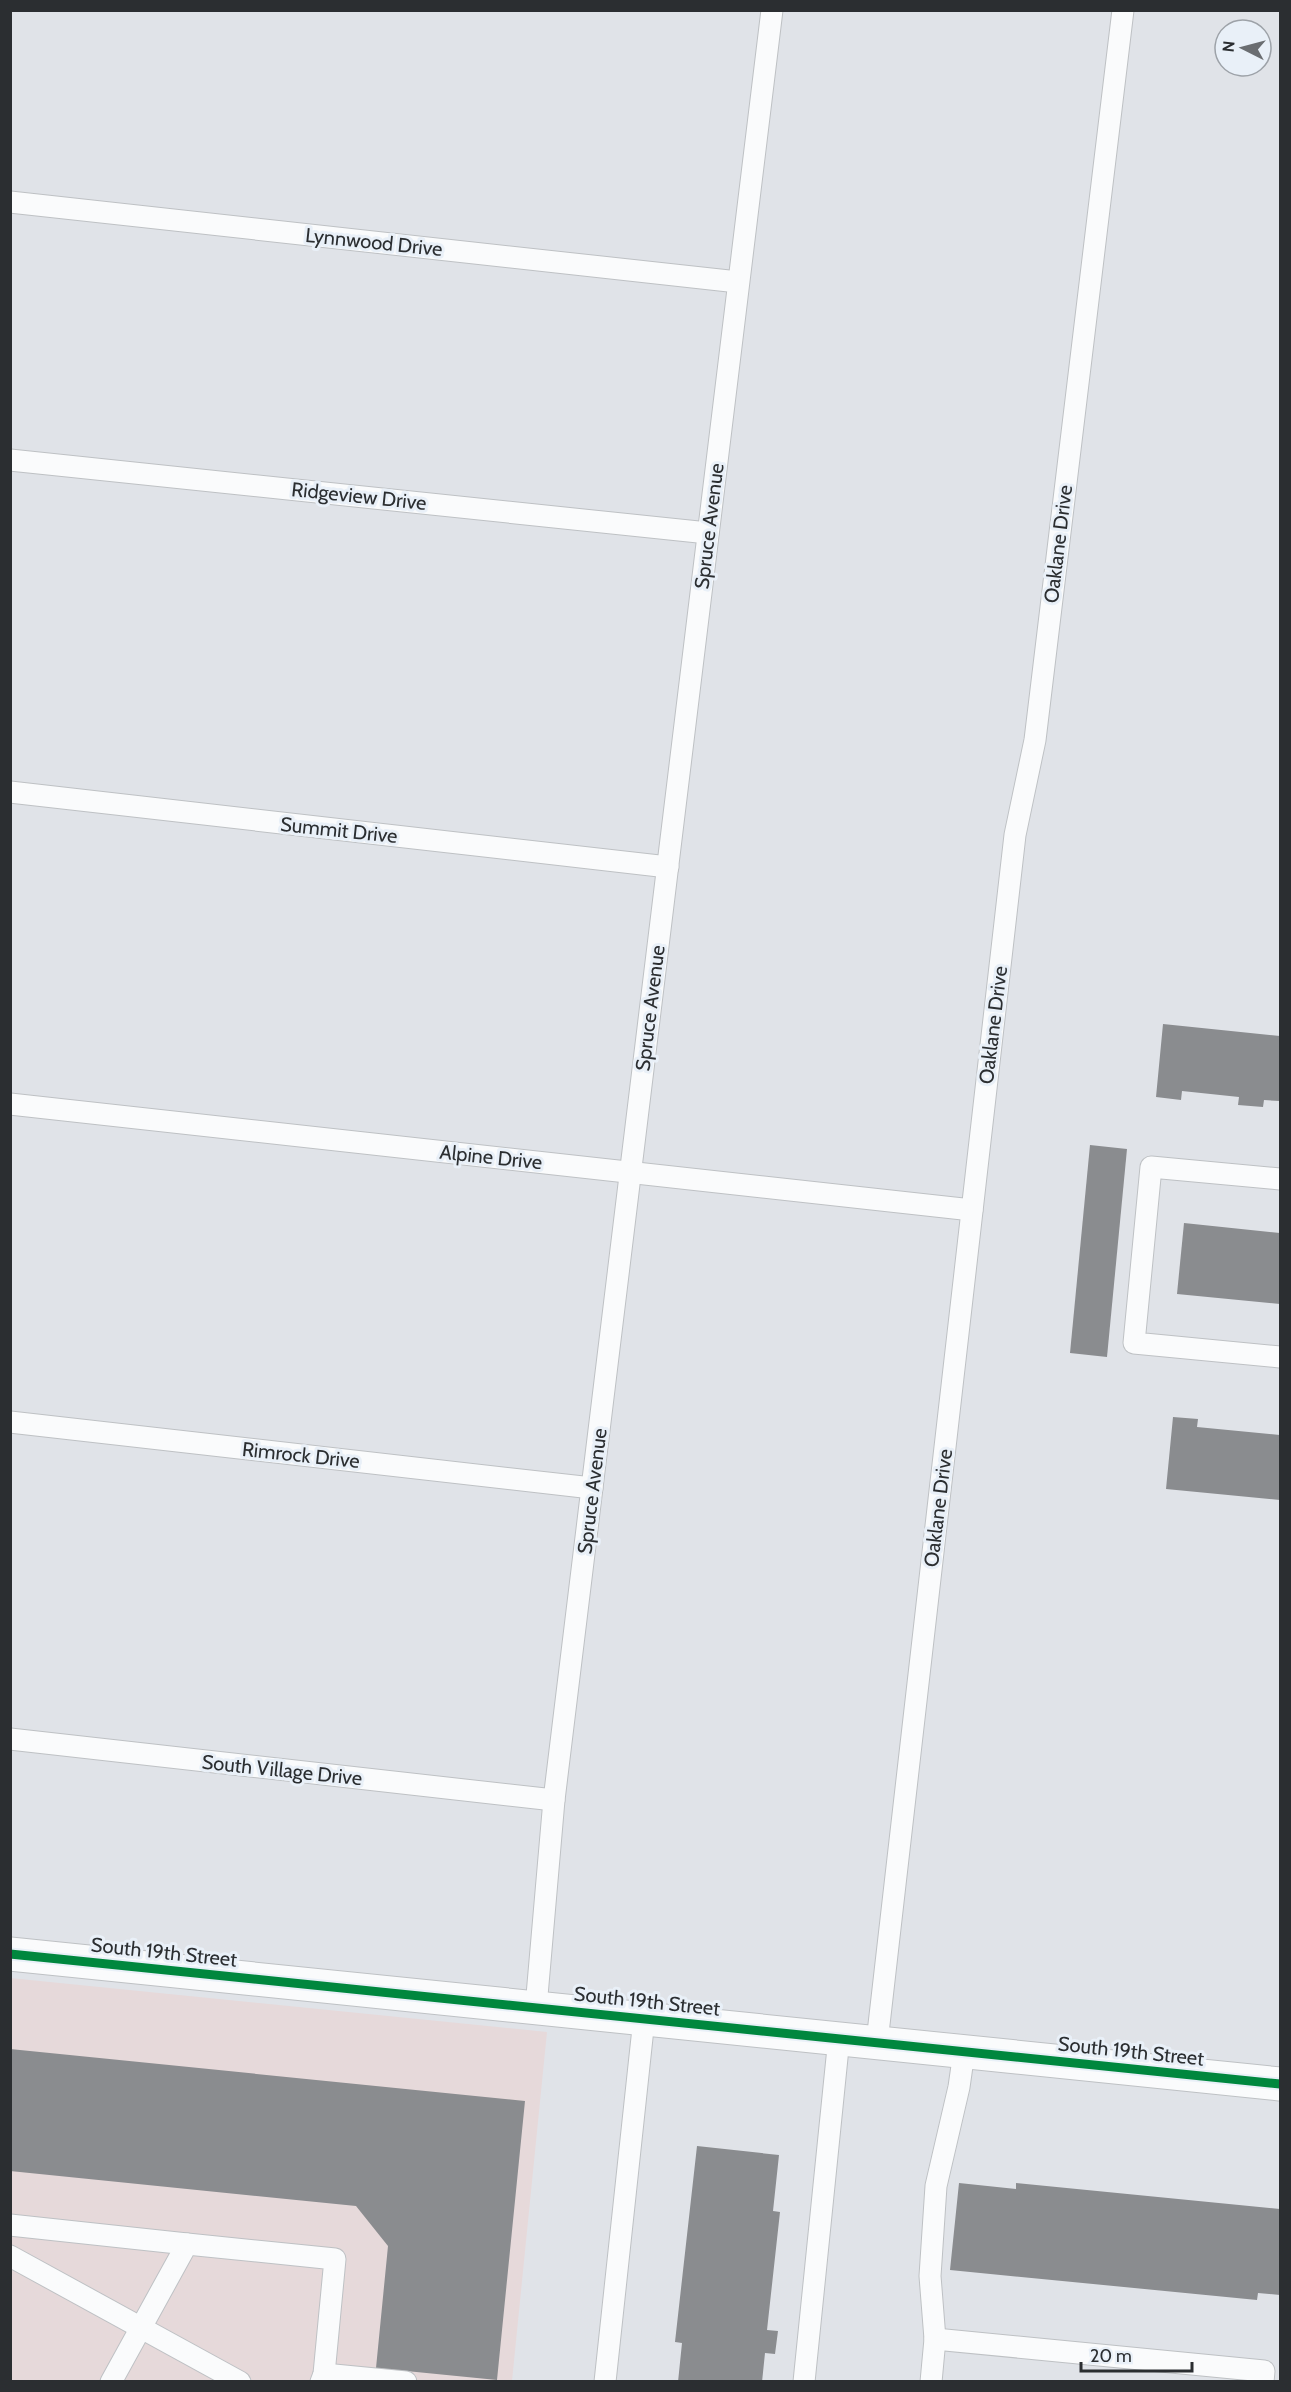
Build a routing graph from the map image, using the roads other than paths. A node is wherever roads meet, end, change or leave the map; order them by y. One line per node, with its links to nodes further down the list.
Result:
1 (772, 10): 4 (lane, Spruce Avenue)
2 (1123, 10): 12 (lane, Oaklane Drive)
3 (10, 202): 4 (lane, Lynnwood Drive)
4 (738, 282): 6 (lane, Spruce Avenue)
5 (10, 460): 6 (lane, Ridgeview Drive)
6 (708, 533): 8 (lane, Spruce Avenue)
7 (10, 792): 8 (lane, Summit Drive)
8 (668, 867): 10 (lane, Spruce Avenue)
9 (10, 1104): 10 (lane, Alpine Drive)
10 (631, 1172): 12 (lane, Alpine Drive); 15 (lane, Spruce Avenue)
11 (1281, 1179): 13 (lane)
12 (972, 1210): 22 (lane, Oaklane Drive)
13 (1281, 1357)
14 (10, 1422): 15 (lane, Rimrock Drive)
15 (592, 1488): 17 (lane, Spruce Avenue)
16 (10, 1739): 17 (lane, South Village Drive)
17 (554, 1800): 19 (lane, Spruce Avenue)
18 (10, 1954): 19 (street, South 19th Street)
19 (536, 2007): 20 (street, South 19th Street)
20 (644, 2019): 21 (street, South 19th Street); 34 (lane)
21 (839, 2038): 22 (street, South 19th Street); 35 (lane)
22 (877, 2042): 23 (street, South 19th Street)
23 (964, 2052): 24 (street, South 19th Street); 29 (lane)
24 (1281, 2084)
25 (10, 2225): 26 (lane)
26 (187, 2244): 28 (lane); 30 (lane)
27 (10, 2256): 28 (lane)
28 (141, 2328): 31 (lane); 32 (lane)
29 (935, 2339): 36 (lane); 37 (lane)
30 (323, 2378): 33 (lane)
31 (111, 2382)
32 (240, 2382)
33 (406, 2382)
34 (605, 2382)
35 (804, 2382)
36 (931, 2382)
37 (1263, 2382)

